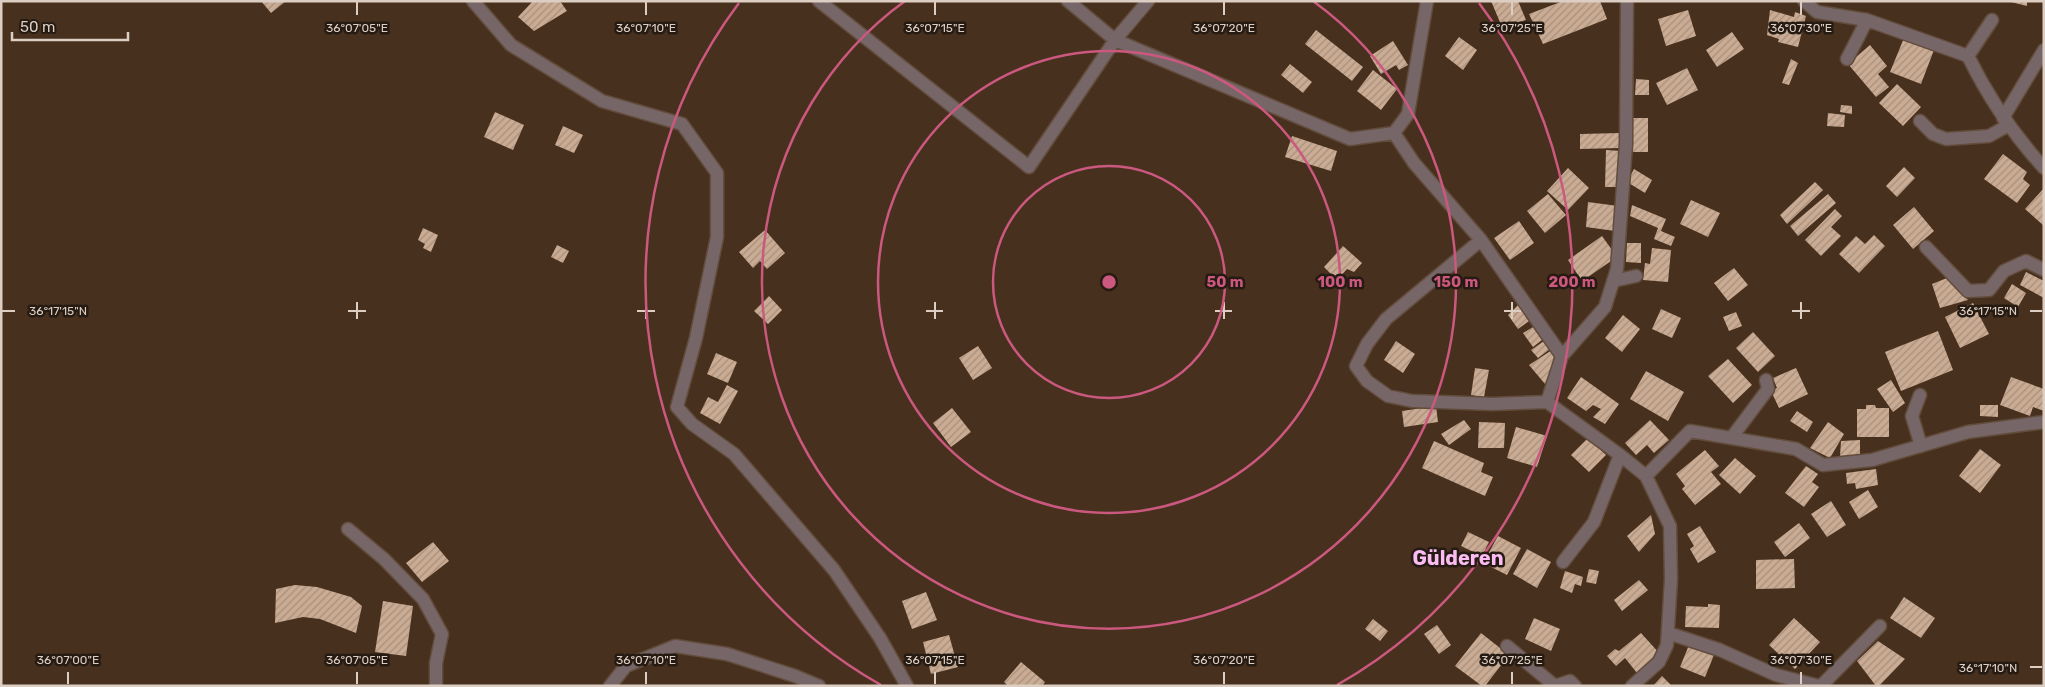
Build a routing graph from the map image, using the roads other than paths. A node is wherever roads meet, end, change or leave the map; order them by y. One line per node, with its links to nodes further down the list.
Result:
1 (473, 1): 40 (street)
2 (818, 1): 10 (street)
3 (1068, 1): 10 (street)
4 (1148, 1): 10 (street)
5 (1427, 1): 16 (street)
6 (1626, 1): 22 (street)
7 (1804, 1): 8 (street)
8 (1867, 20): 12 (street); 13 (street)
9 (1992, 20): 12 (street)
10 (1115, 40): 16 (street)
11 (2044, 50): 15 (street)
12 (1968, 56): 15 (street)
13 (1846, 60)
14 (1920, 121): 15 (street)
15 (2006, 122): 17 (street)
16 (1394, 133): 18 (street)
17 (2044, 168)
18 (1480, 240): 23 (street); 26 (street)
19 (1926, 247): 20 (street)
20 (2044, 270)
21 (1636, 276): 22 (street)
22 (1613, 281): 23 (street)
23 (1562, 356): 26 (street)
24 (1766, 380): 28 (street)
25 (1920, 395): 29 (street)
26 (1547, 402): 30 (street)
27 (2044, 422): 29 (street)
28 (1732, 437): 29 (street); 31 (street)
29 (1920, 446)
30 (1620, 454): 31 (street); 33 (street)
31 (1646, 476): 35 (street)
32 (348, 529): 37 (street)
33 (1564, 562)
34 (1880, 626): 43 (street)
35 (1668, 632): 42 (street); 43 (street)
36 (1507, 646): 41 (street)
37 (436, 686)
38 (610, 686): 39 (street)
39 (819, 686)
40 (907, 686)
41 (1575, 686)
42 (1632, 686)
43 (1820, 686)

